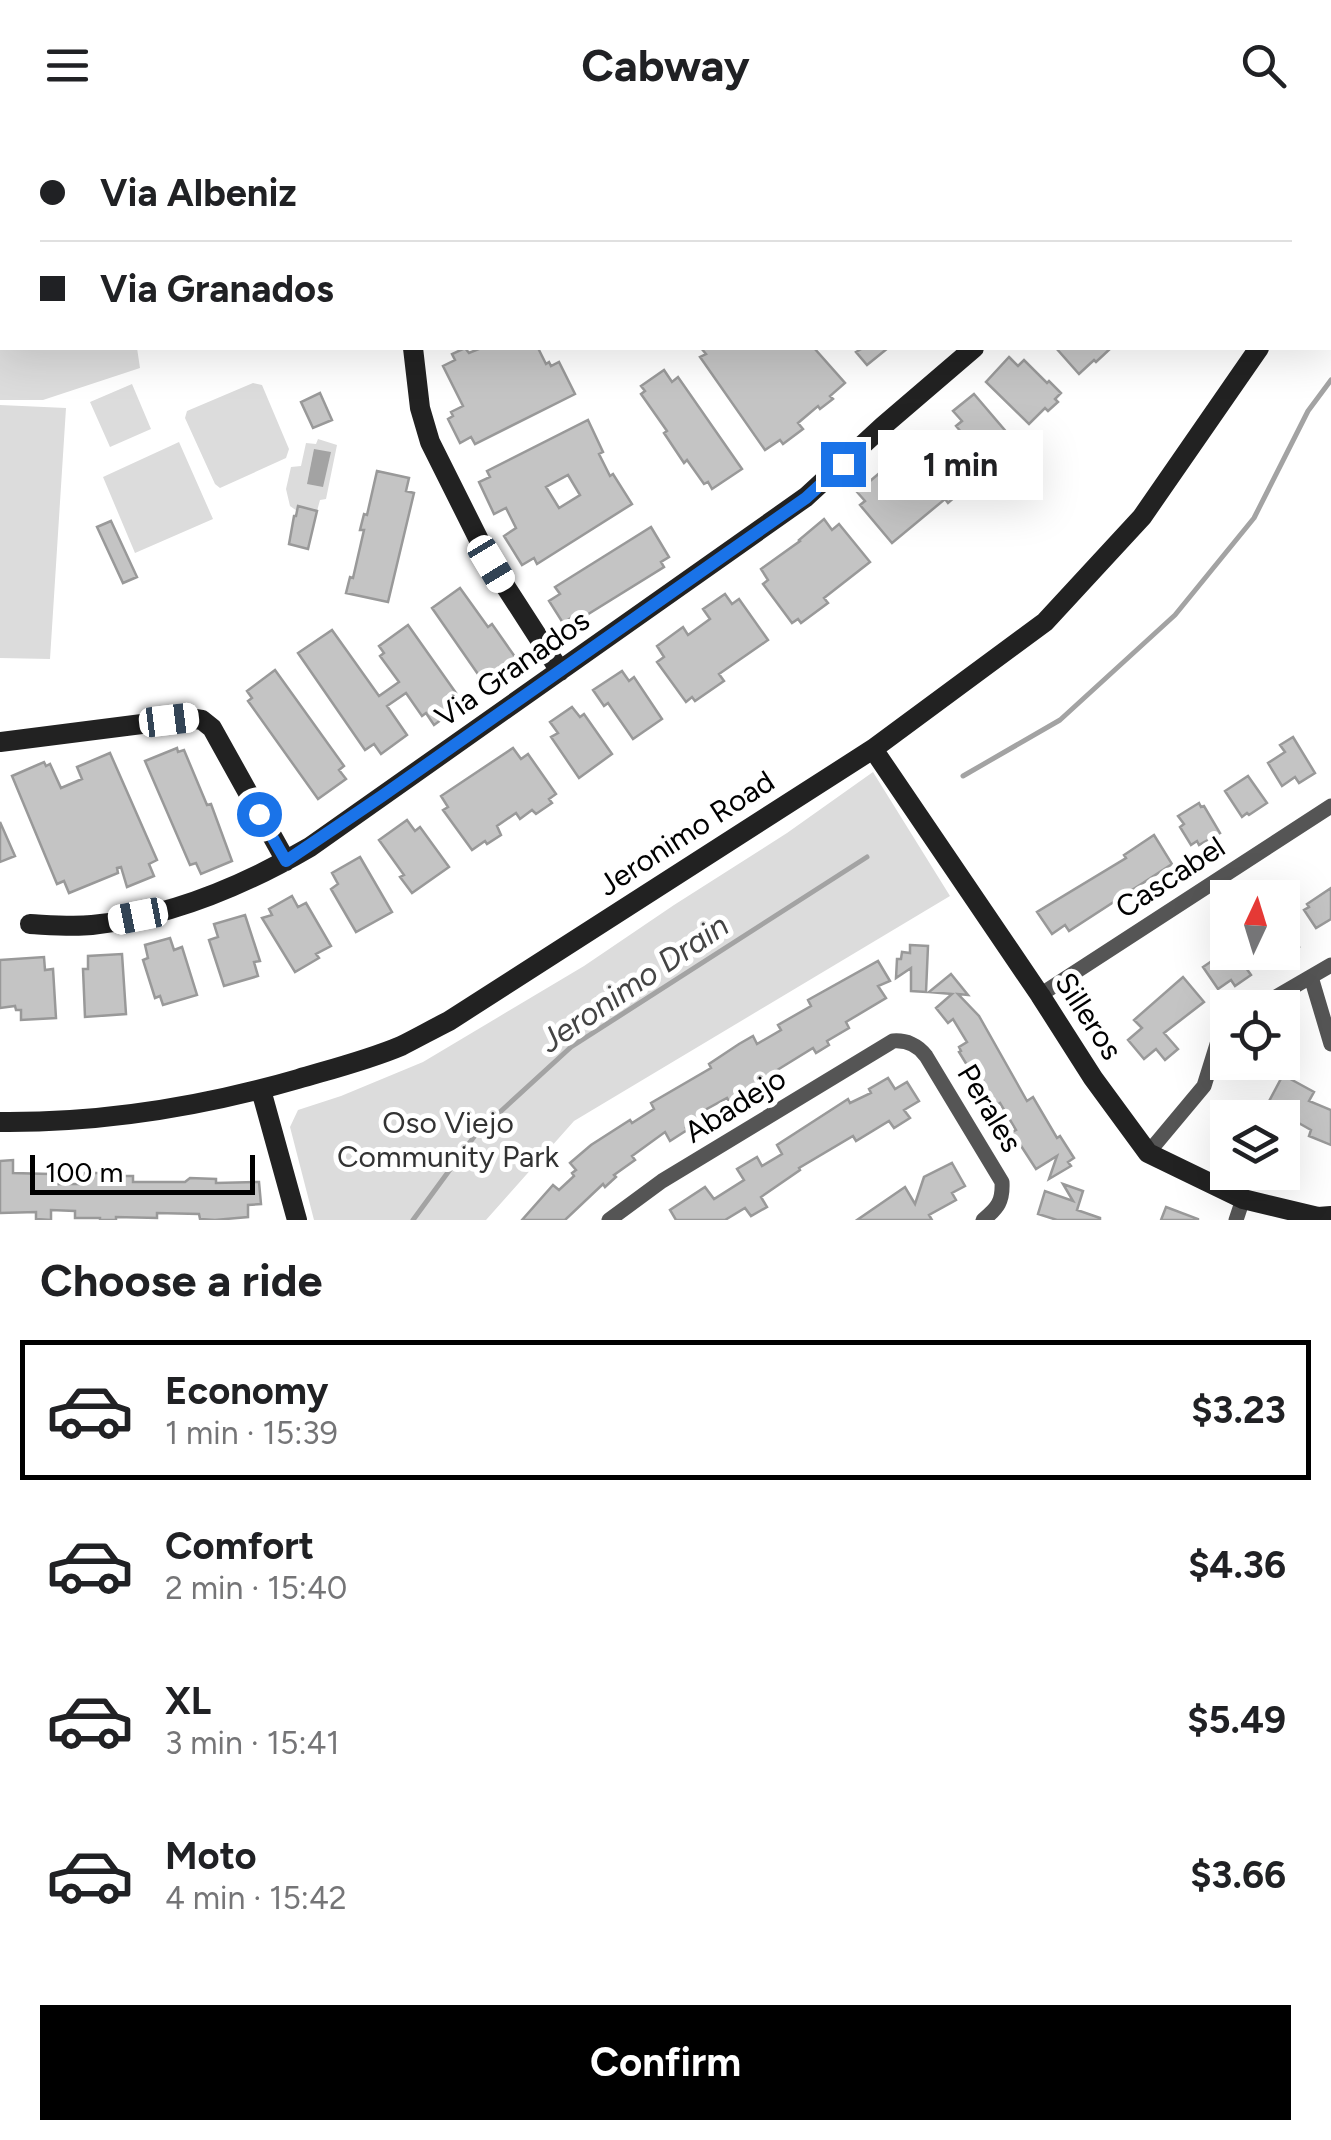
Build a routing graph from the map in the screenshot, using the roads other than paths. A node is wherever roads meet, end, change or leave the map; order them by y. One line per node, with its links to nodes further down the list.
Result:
1 (413, 350): 4 (street)
2 (972, 350): 4 (street, Via Granados)
3 (1258, 350): 6 (street, Jeronimo Road)
4 (560, 671): 8 (street, Via Granados)
5 (0, 742): 8 (street)
6 (872, 749): 13 (street, Silleros); 17 (street, Jeronimo Road)
7 (1331, 806): 13 (street, Cascabel)
8 (286, 861): 9 (street, Via Granados)
9 (30, 924)
10 (1331, 965): 11 (street)
11 (1311, 978): 12 (street); 15 (street)
12 (1289, 990)
13 (1040, 995): 19 (street, Silleros)
14 (893, 1042): 23 (street, Abadejo); 24 (street, Perales)
15 (1331, 1044)
16 (1210, 1066): 19 (street)
17 (261, 1090): 18 (street, Jeronimo Road); 22 (street)
18 (0, 1122)
19 (1148, 1152): 20 (street, Silleros)
20 (1243, 1199): 21 (street, Silleros); 25 (street)
21 (1331, 1216)
22 (297, 1220)
23 (609, 1220)
24 (983, 1220)
25 (1236, 1220)

